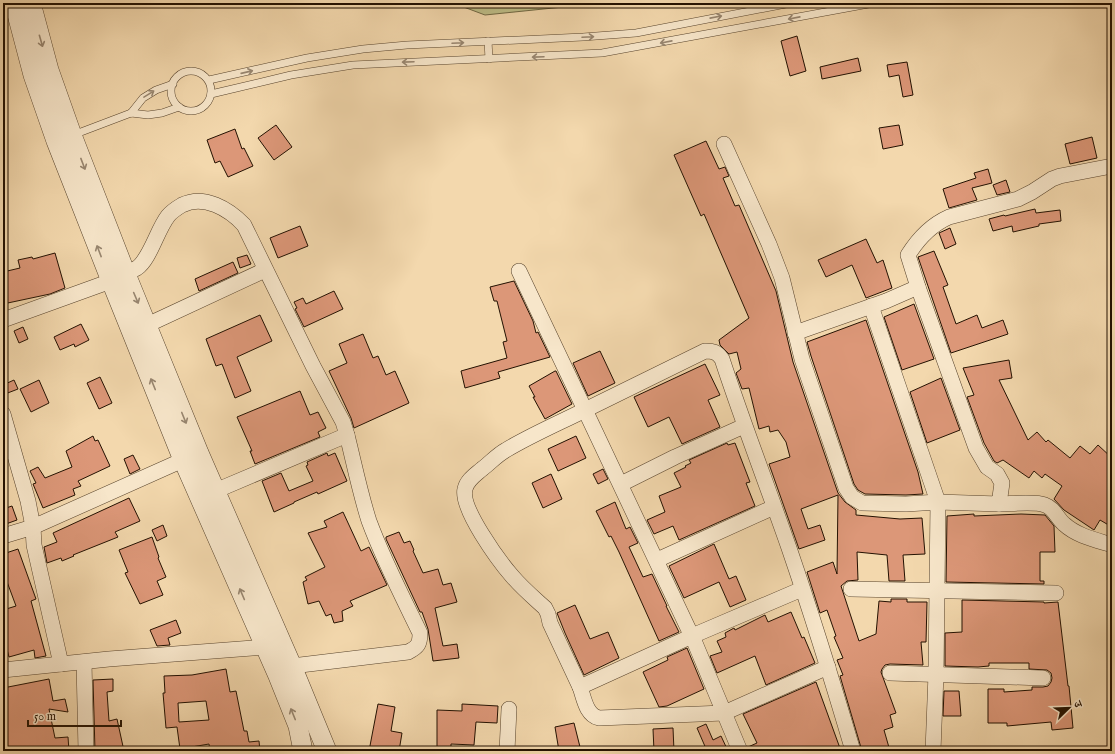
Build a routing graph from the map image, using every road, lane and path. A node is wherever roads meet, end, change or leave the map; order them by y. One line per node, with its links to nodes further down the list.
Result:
1 (14, 3): 12 (street)
2 (31, 3): 12 (street, one-way to 12)
3 (791, 3): 5 (lane, one-way to 3)
4 (874, 3): 6 (lane, one-way to 6)
5 (488, 41): 6 (lane); 7 (lane, one-way to 5)
6 (488, 59): 9 (lane, one-way to 9)
7 (208, 80): 8 (lane); 9 (lane)
8 (172, 84): 10 (lane); 11 (lane, one-way to 8)
9 (211, 94): 10 (lane)
10 (180, 107): 11 (lane)
11 (131, 113): 12 (lane)
12 (64, 138): 17 (street)
13 (724, 144): 22 (street)
14 (1112, 166): 18 (street)
15 (265, 270): 17 (street); 21 (street); 26 (street)
16 (519, 271): 23 (street)
17 (118, 277): 20 (street); 21 (street, one-way to 21); 27 (street, one-way to 17)
18 (918, 287): 19 (street); 31 (street)
19 (871, 306): 22 (street); 30 (street)
20 (3, 320)
21 (147, 325): 27 (street, one-way to 27)
22 (795, 334): 30 (street)
23 (585, 410): 25 (street); 28 (street); 51 (street)
24 (3, 414): 33 (street)
25 (744, 426): 28 (street); 32 (street)
26 (347, 435): 29 (street); 45 (street)
27 (191, 457): 29 (street); 33 (street); 42 (street, one-way to 27)
28 (621, 484): 36 (street)
29 (215, 491): 45 (street)
30 (938, 502): 31 (street); 39 (street)
31 (999, 504): 35 (street)
32 (774, 507): 36 (street); 37 (street)
33 (32, 527): 34 (street); 44 (street)
34 (3, 536)
35 (1112, 545)
36 (657, 560): 41 (street)
37 (802, 589): 41 (street); 46 (street)
38 (851, 589): 39 (street)
39 (937, 590): 40 (street); 49 (street)
40 (1056, 593)
41 (692, 636): 51 (street); 53 (street)
42 (265, 647): 43 (street); 55 (street, one-way to 42)
43 (84, 662): 44 (street); 54 (street)
44 (61, 664): 47 (street)
45 (292, 666): 56 (street)
46 (828, 667): 53 (street); 59 (street)
47 (3, 670)
48 (890, 673): 49 (street)
49 (936, 674): 50 (street); 60 (street)
50 (1043, 678)
51 (580, 687): 53 (street)
52 (509, 709): 57 (street)
53 (724, 713): 58 (street)
54 (86, 751)
55 (303, 751)
56 (327, 751)
57 (507, 751)
58 (740, 751)
59 (853, 751)
60 (933, 751)

